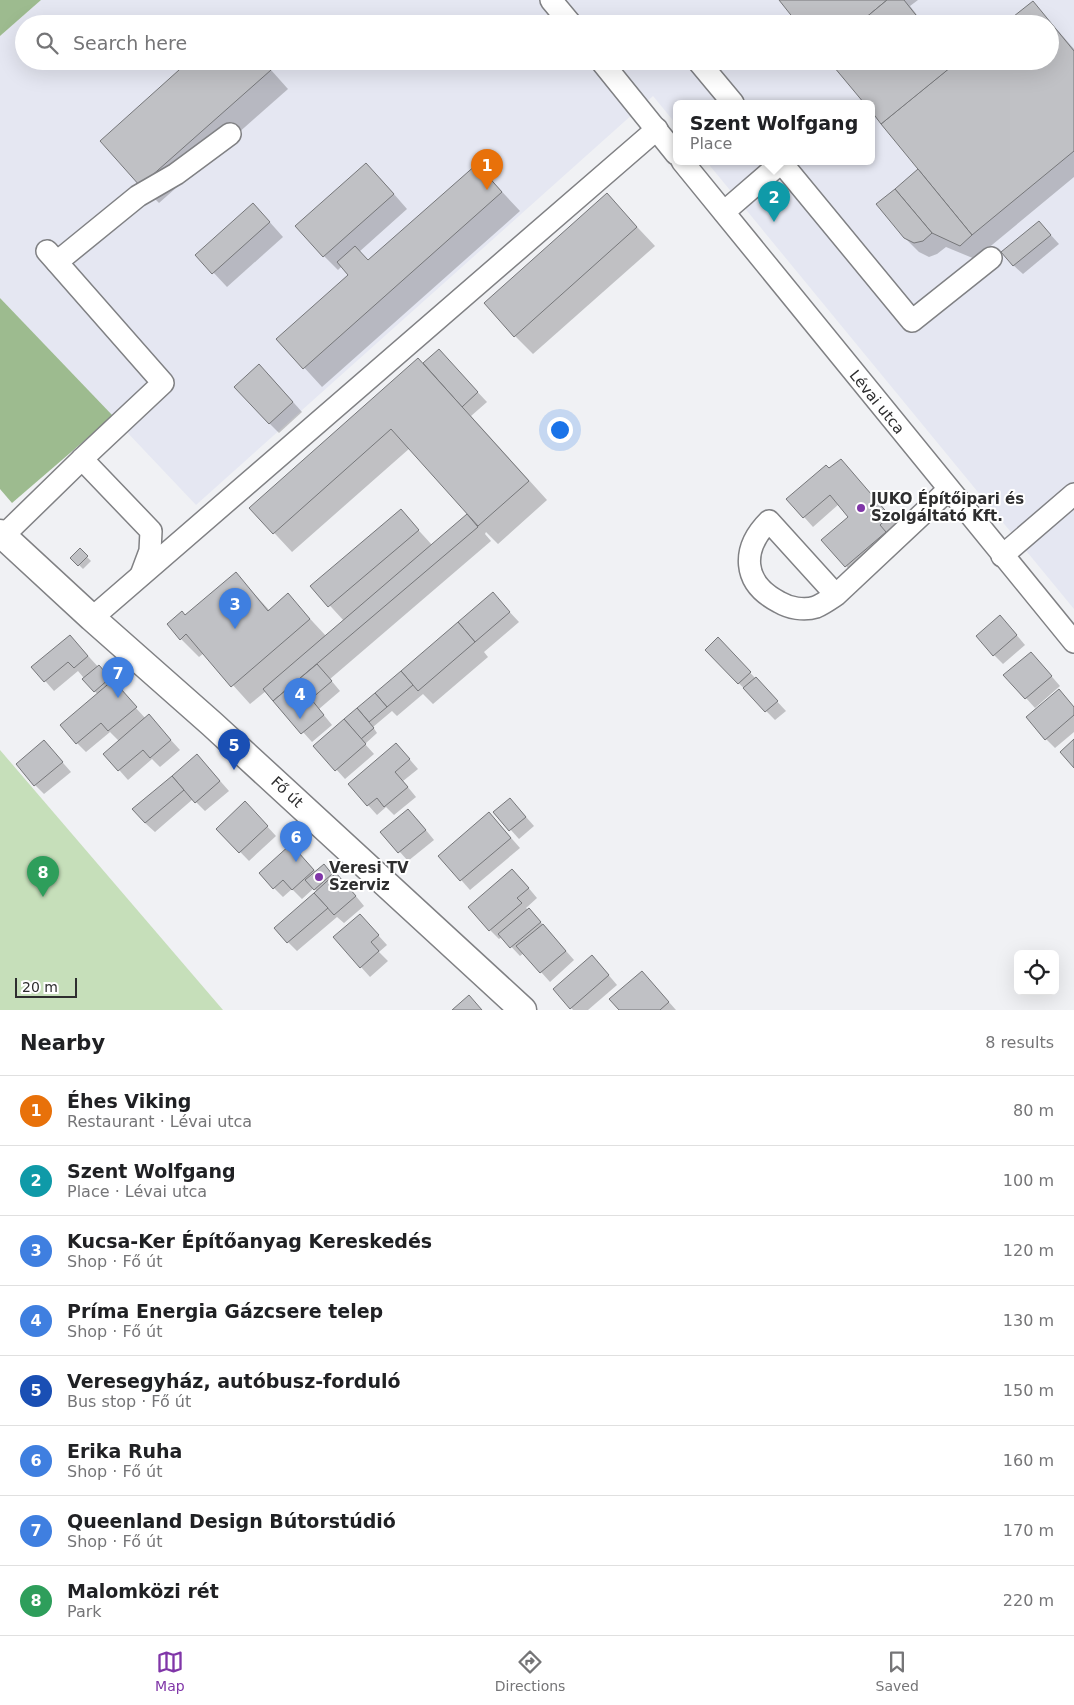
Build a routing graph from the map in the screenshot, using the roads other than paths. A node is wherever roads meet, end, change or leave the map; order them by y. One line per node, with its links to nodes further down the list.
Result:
1 (551, 0): 2 (street)
2 (564, 15)
3 (608, 70): 6 (street)
4 (706, 70): 5 (street)
5 (730, 100)
6 (657, 129): 8 (street); 19 (street)
7 (230, 134): 14 (street)
8 (673, 150)
9 (685, 165): 12 (street, Lévai utca)
10 (777, 165): 12 (street)
11 (785, 165): 13 (street)
12 (724, 212): 15 (street, Lévai utca)
13 (991, 258)
14 (82, 460): 17 (street); 19 (street)
15 (948, 490): 18 (street, Lévai utca); 20 (street)
16 (1074, 494): 18 (street)
17 (2, 534): 21 (main road, Fő út)
18 (1002, 556): 22 (street, Lévai utca)
19 (141, 576): 21 (street)
20 (836, 595)
21 (92, 618): 23 (main road, Fő út)
22 (1074, 642)
23 (523, 1010)

